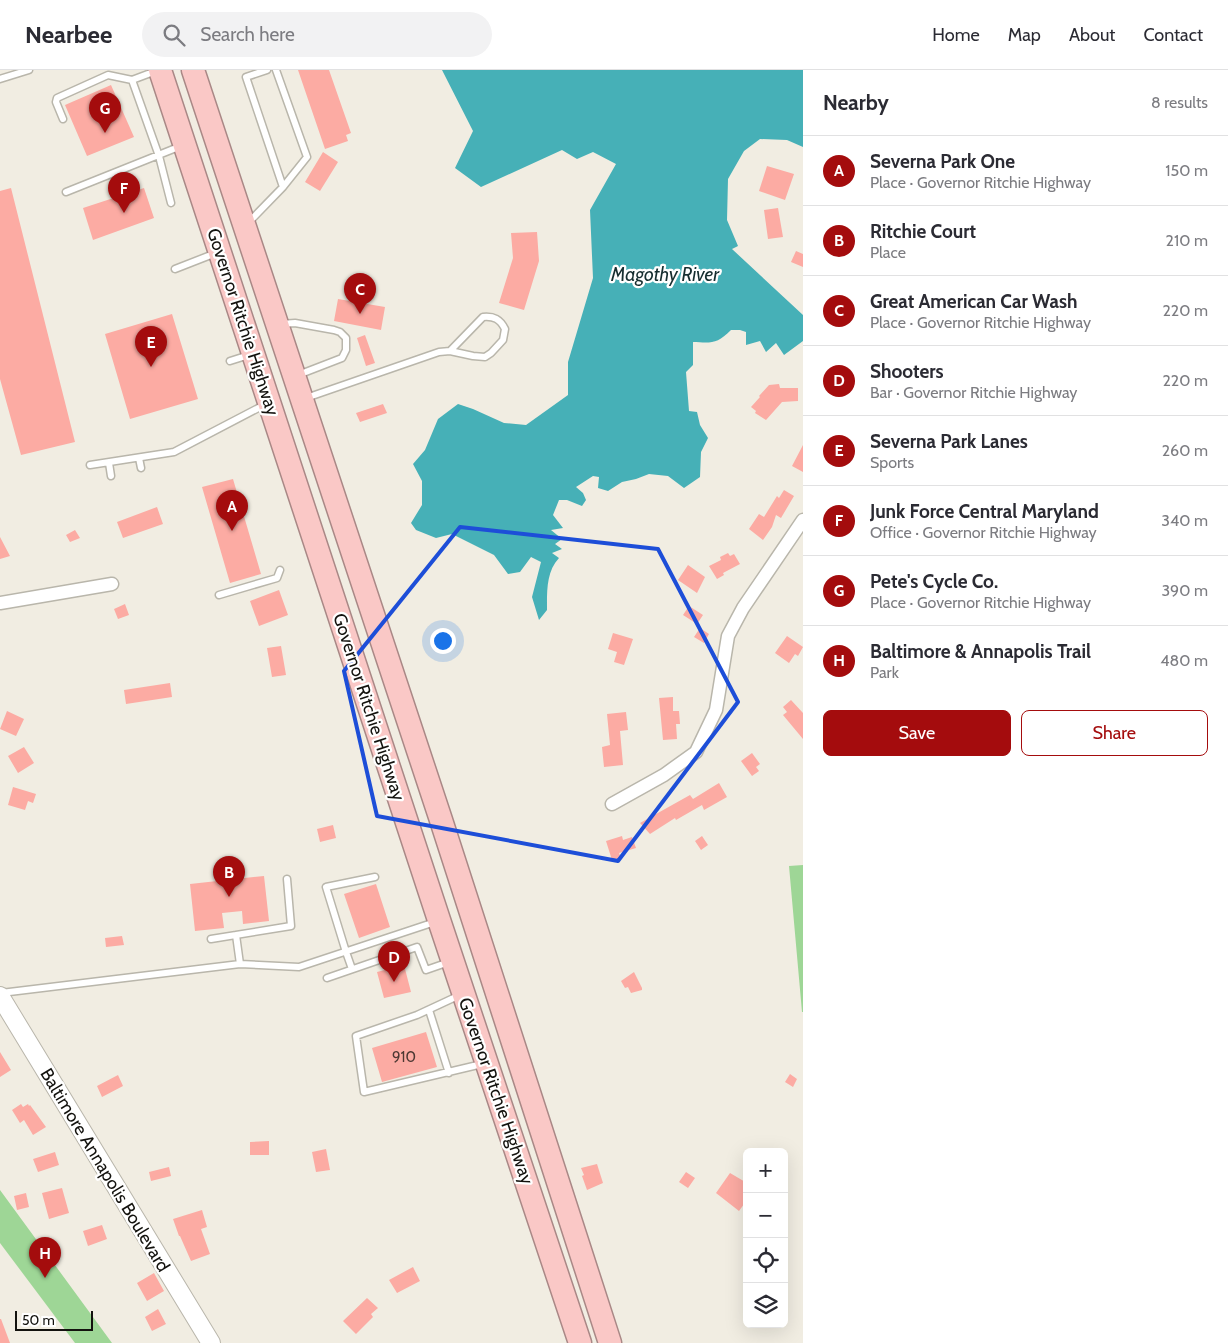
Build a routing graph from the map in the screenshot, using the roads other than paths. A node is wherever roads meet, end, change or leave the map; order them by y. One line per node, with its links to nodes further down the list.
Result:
1 (29, 70): 6 (lane)
2 (160, 70): 7 (lane); 9 (highway, Governor Ritchie Highway)
3 (193, 70): 14 (highway, Governor Ritchie Highway)
4 (267, 70): 11 (lane)
5 (276, 70): 11 (lane)
6 (0, 79)
7 (132, 80): 8 (lane); 10 (lane)
8 (62, 119)
9 (185, 145): 10 (lane); 15 (highway, Governor Ritchie Highway)
10 (158, 156): 12 (lane); 13 (lane)
11 (283, 187): 14 (lane)
12 (66, 192)
13 (171, 203)
14 (245, 226): 17 (highway, Governor Ritchie Highway)
15 (220, 252): 16 (lane); 19 (highway, Governor Ritchie Highway)
16 (174, 269)
17 (278, 324): 21 (highway, Governor Ritchie Highway); 21 (lane)
18 (450, 351): 18 (lane); 22 (lane)
19 (253, 354): 20 (lane); 23 (highway, Governor Ritchie Highway)
20 (230, 361)
21 (295, 376): 22 (highway, Governor Ritchie Highway)
22 (302, 399): 50 (highway, Governor Ritchie Highway)
23 (269, 402): 24 (lane); 37 (highway, Governor Ritchie Highway)
24 (138, 458): 25 (lane); 27 (lane)
25 (109, 463): 26 (lane); 28 (lane)
26 (90, 465)
27 (141, 468)
28 (111, 476)
29 (803, 520): 34 (street)
30 (280, 570): 32 (lane)
31 (112, 584): 33 (street)
32 (219, 595)
33 (0, 604)
34 (612, 804)
35 (375, 877): 40 (lane)
36 (287, 879): 38 (lane)
37 (439, 920): 40 (lane); 41 (highway, Governor Ritchie Highway)
38 (236, 935): 39 (lane); 42 (lane)
39 (211, 939)
40 (346, 952): 42 (lane); 43 (lane)
41 (452, 961): 43 (lane); 45 (highway, Governor Ritchie Highway)
42 (240, 964): 46 (lane)
43 (352, 969): 44 (lane)
44 (327, 978)
45 (463, 993): 47 (lane); 48 (highway, Governor Ritchie Highway)
46 (0, 995): 52 (street, Baltimore Annapolis Boulevard)
47 (429, 1010): 49 (lane); 49 (lane)
48 (487, 1063): 49 (lane); 51 (highway, Governor Ritchie Highway)
49 (449, 1073)
50 (568, 1213): 51 (highway); 54 (highway, Governor Ritchie Highway)
51 (540, 1222): 53 (highway, Governor Ritchie Highway)
52 (211, 1343)
53 (580, 1343)
54 (610, 1343)

